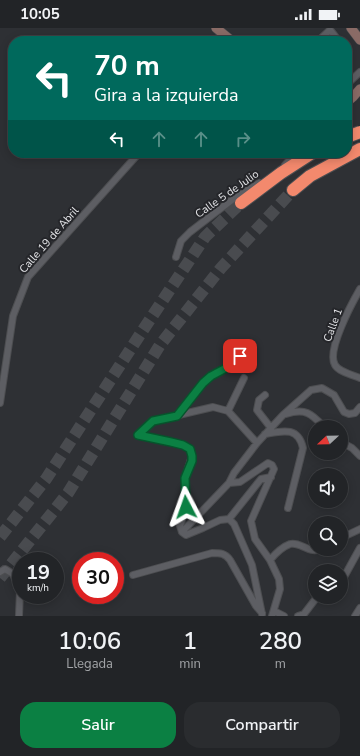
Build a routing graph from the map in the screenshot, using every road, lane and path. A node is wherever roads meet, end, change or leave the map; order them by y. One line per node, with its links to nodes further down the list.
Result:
1 (356, 34): 4 (main road)
2 (323, 36): 3 (street)
3 (335, 36)
4 (360, 48)
5 (360, 72): 6 (street)
6 (352, 79)
7 (360, 89): 8 (main road)
8 (352, 99)
9 (135, 158): 21 (street, Calle 19 de Abril)
10 (298, 158): 14 (highway)
11 (298, 158): 15 (street, Calle 5 de Julio)
12 (343, 158): 13 (highway)
13 (293, 190)
14 (240, 203)
15 (176, 257)
16 (360, 289): 19 (street, Calle 1)
17 (240, 356): 25 (street)
18 (244, 378): 23 (street)
19 (360, 378)
20 (264, 395): 27 (street)
21 (0, 403)
22 (360, 407): 24 (street)
23 (228, 410): 25 (street); 29 (street)
24 (283, 415): 26 (street); 27 (street)
25 (177, 416): 37 (street)
26 (318, 420)
27 (271, 428): 28 (street)
28 (265, 434): 29 (street); 34 (street)
29 (257, 443): 33 (street)
30 (348, 446): 31 (street)
31 (360, 456)
32 (270, 477): 33 (street); 35 (street); 41 (street)
33 (229, 483): 37 (street)
34 (288, 508)
35 (229, 519): 37 (street); 48 (street)
36 (360, 529): 38 (street)
37 (182, 532)
38 (348, 535)
39 (360, 548): 42 (street)
40 (308, 549): 41 (street)
41 (270, 560): 47 (street)
42 (348, 570)
43 (0, 572): 49 (street)
44 (133, 575): 48 (street)
45 (312, 604): 51 (street)
46 (360, 608): 52 (street)
47 (273, 613): 50 (street)
48 (263, 615)
49 (18, 616)
50 (284, 616)
51 (298, 616)
52 (355, 616)

